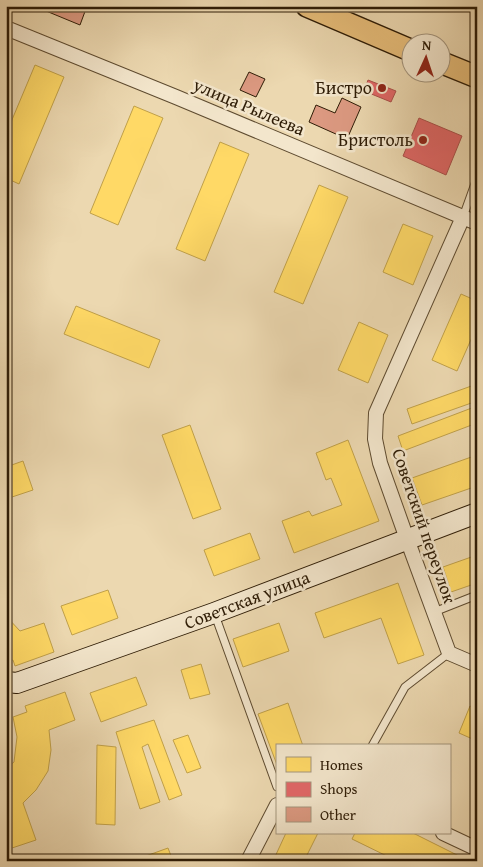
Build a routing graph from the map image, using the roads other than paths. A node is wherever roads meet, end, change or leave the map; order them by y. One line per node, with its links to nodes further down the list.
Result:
1 (307, 6): 3 (main road)
2 (6, 28): 7 (street, улица Рылеева)
3 (400, 46)
4 (450, 66): 5 (main road)
5 (472, 75)
6 (477, 178): 7 (lane)
7 (463, 217): 8 (street, улица Рылеева); 10 (street, Советский переулок)
8 (477, 223)
9 (477, 513): 10 (street, Советская улица)
10 (407, 539): 12 (street, Советский переулок); 13 (street, Советская улица)
11 (477, 595): 12 (lane)
12 (434, 612): 14 (street, Советский переулок)
13 (214, 613): 16 (street, Советская улица); 18 (lane)
14 (449, 652): 15 (street); 17 (lane)
15 (477, 665)
16 (10, 687)
17 (373, 744)
18 (276, 784)
19 (276, 807): 22 (street)
20 (445, 834): 21 (street)
21 (477, 849)
22 (248, 861)

